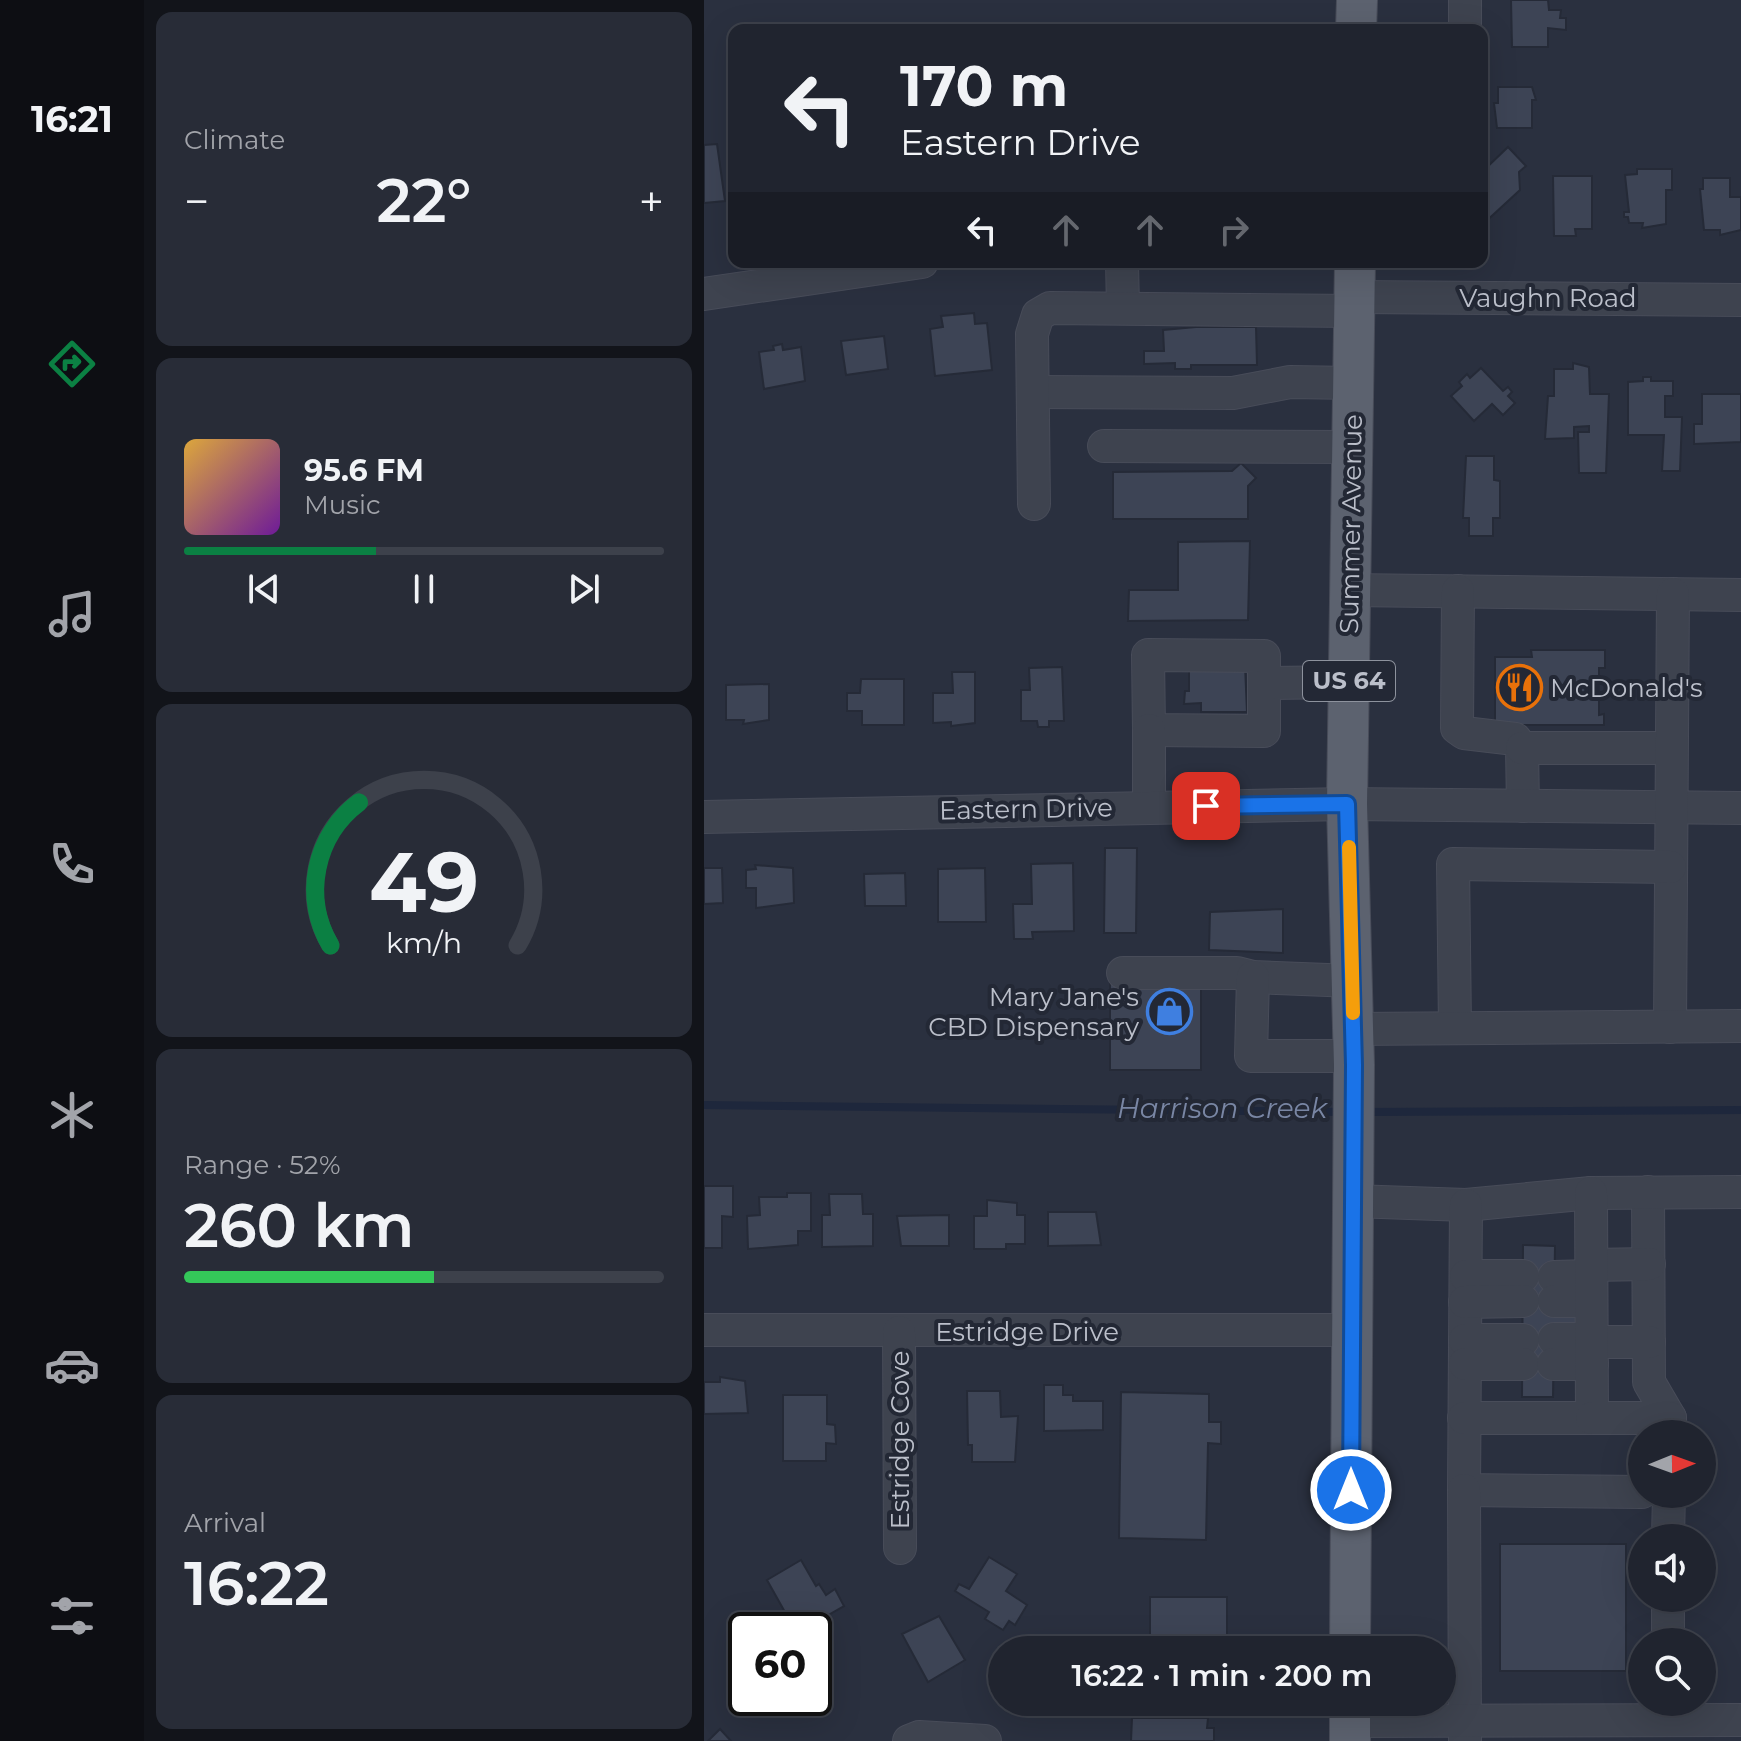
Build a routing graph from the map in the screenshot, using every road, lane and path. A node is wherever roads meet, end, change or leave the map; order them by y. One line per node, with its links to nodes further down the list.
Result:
1 (1357, 0): 3 (main road)
2 (1465, 0): 4 (street)
3 (1356, 24)
4 (1465, 24)
5 (881, 268): 8 (street)
6 (1122, 268): 10 (street)
7 (1355, 290): 9 (street, Vaughn Road); 10 (street, Vaughn Road); 11 (main road, Summer Avenue / US 64)
8 (704, 294)
9 (1741, 300)
10 (1123, 308): 12 (street, Vaughn Road)
11 (1354, 383): 12 (street); 14 (main road, Summer Avenue / US 64)
12 (1033, 392): 15 (street)
13 (1104, 446): 14 (street)
14 (1353, 447): 16 (main road, Summer Avenue / US 64)
15 (1034, 504)
16 (1350, 590): 17 (street); 20 (main road, Summer Avenue / US 64)
17 (1458, 591): 18 (street); 23 (street)
18 (1673, 594): 19 (street); 24 (street)
19 (1741, 595)
20 (1349, 682): 21 (street); 25 (main road, Summer Avenue / US 64)
21 (1264, 683): 22 (street); 22 (street)
22 (1149, 730): 27 (street)
23 (1522, 748): 24 (street); 26 (street)
24 (1671, 748): 28 (street)
25 (1347, 804): 26 (street, Eastern Drive); 27 (street, Eastern Drive); 34 (main road, Summer Avenue / US 64)
26 (1523, 806): 28 (street, Eastern Drive)
27 (1149, 807): 30 (street, Eastern Drive)
28 (1670, 807): 29 (street, Eastern Drive); 31 (street)
29 (1741, 808)
30 (704, 817)
31 (1670, 867): 36 (street); 37 (street)
32 (1123, 973): 33 (street)
33 (1253, 977): 34 (street); 38 (street)
34 (1353, 981): 38 (main road, Summer Avenue / US 64)
35 (1741, 1026): 36 (street)
36 (1670, 1027): 37 (street)
37 (1455, 1028): 38 (street)
38 (1353, 1050): 39 (main road, Summer Avenue / US 64)
39 (1354, 1186): 43 (street); 48 (main road, Summer Avenue / US 64)
40 (1648, 1192): 41 (street); 42 (street); 44 (street)
41 (1741, 1192)
42 (1591, 1193): 43 (street); 45 (street)
43 (1466, 1205): 46 (street)
44 (1649, 1264): 45 (street); 50 (street)
45 (1591, 1280): 46 (street); 51 (street)
46 (1465, 1289): 52 (street)
47 (704, 1330): 49 (street, Estridge Drive)
48 (1351, 1330): 49 (street, Estridge Drive); 60 (main road, Summer Avenue / US 64)
49 (899, 1332): 59 (street, Estridge Cove)
50 (1649, 1342): 51 (street); 55 (street)
51 (1591, 1348): 52 (street); 54 (street)
52 (1465, 1352): 53 (street)
53 (1464, 1418): 54 (street); 57 (street)
54 (1592, 1418): 56 (street)
55 (1667, 1420)
56 (1628, 1422)
57 (1464, 1490): 58 (street); 64 (street)
58 (1628, 1492)
59 (900, 1548)
60 (1350, 1636)
61 (1741, 1720): 63 (street)
62 (1350, 1721): 64 (street)
63 (1654, 1721): 64 (street)
64 (1465, 1731)
65 (909, 1741): 66 (street)
66 (985, 1741)

